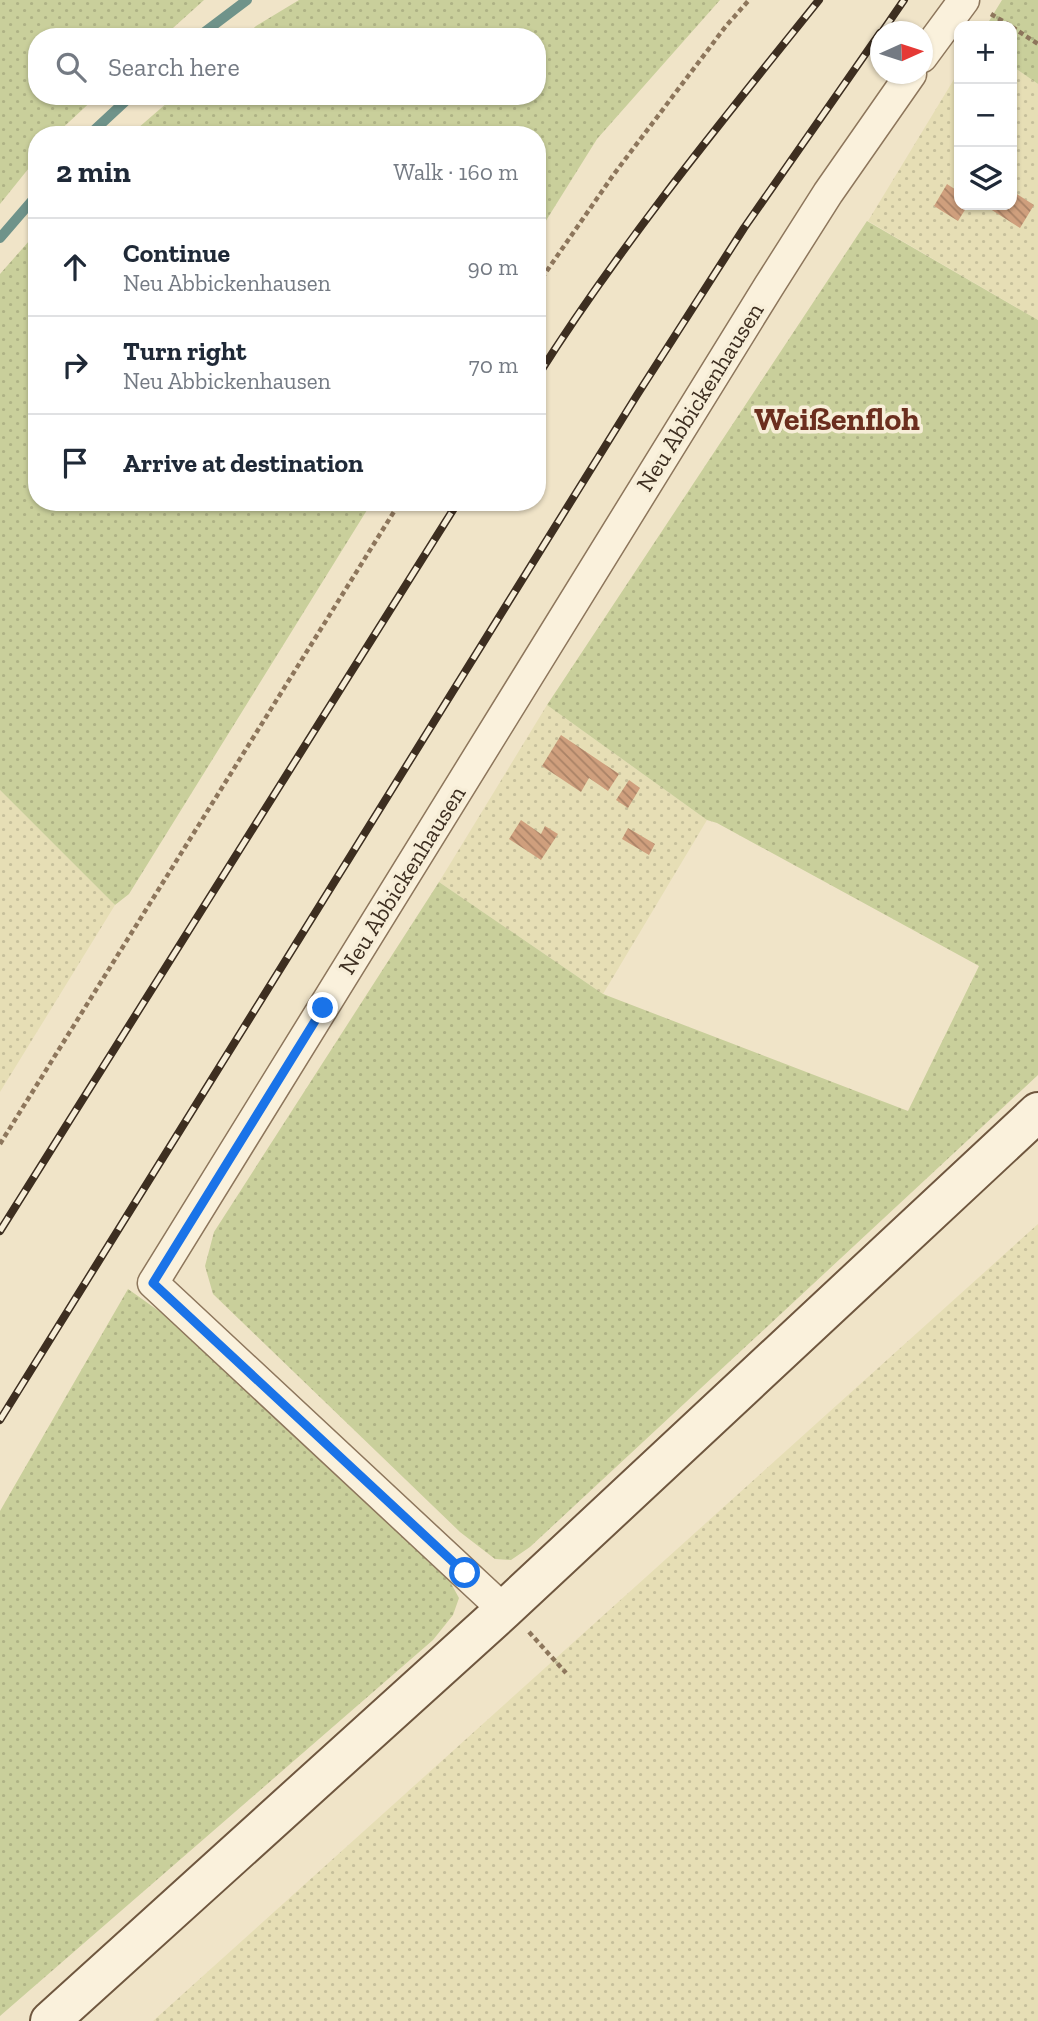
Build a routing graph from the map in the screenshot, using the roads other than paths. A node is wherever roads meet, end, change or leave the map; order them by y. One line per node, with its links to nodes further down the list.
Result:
1 (964, 0): 2 (street)
2 (933, 42)
3 (904, 84): 5 (street, Neu Abbickenhausen)
4 (1038, 1112): 5 (street)
5 (504, 1609): 6 (street)
6 (50, 2021)

